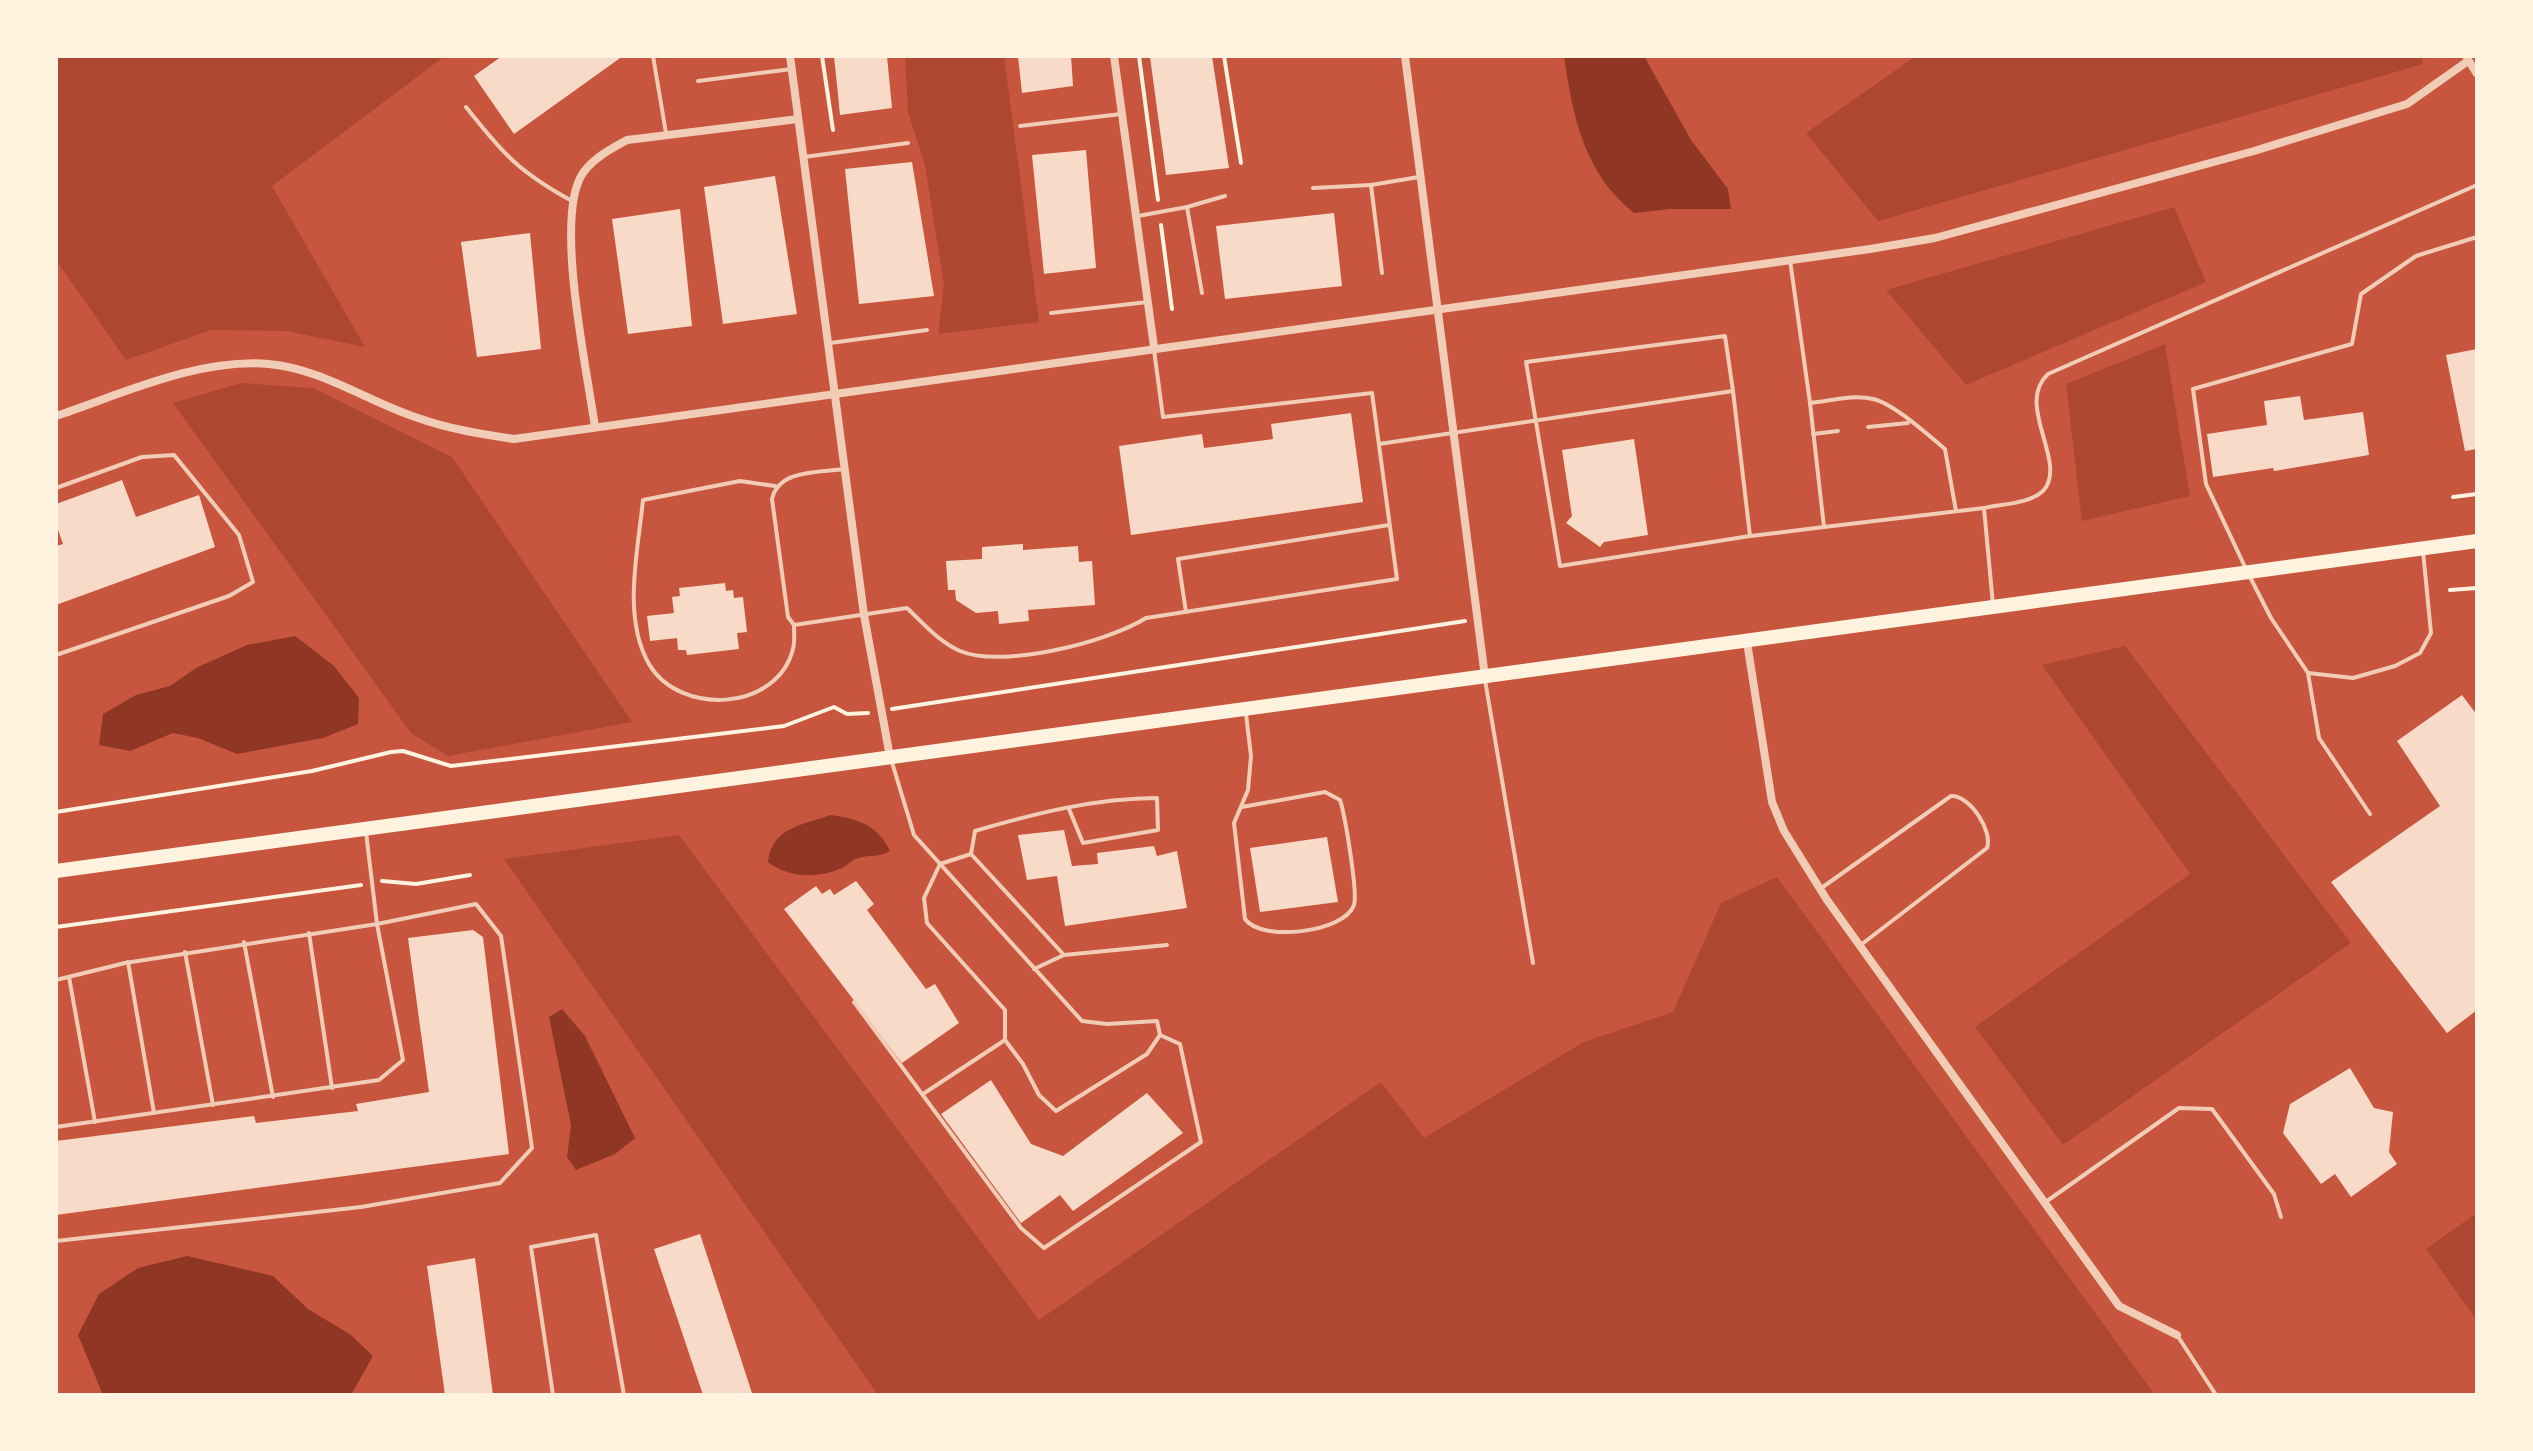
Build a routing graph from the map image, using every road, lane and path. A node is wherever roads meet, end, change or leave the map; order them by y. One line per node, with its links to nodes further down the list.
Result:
1 (653, 56): 17 (lane)
2 (790, 56): 9 (street)
3 (822, 56): 16 (path)
4 (1114, 56): 13 (street)
5 (1139, 56): 28 (path)
6 (1224, 56): 20 (path)
7 (1405, 56): 21 (street)
8 (2467, 58): 10 (street); 31 (street)
9 (792, 69): 11 (lane); 14 (street)
10 (2477, 74)
11 (698, 81)
12 (466, 107): 26 (lane)
13 (1122, 114): 15 (lane); 29 (street)
14 (798, 119): 17 (street); 19 (street)
15 (1020, 126)
16 (833, 130)
17 (666, 133): 26 (street)
18 (908, 143): 19 (lane)
19 (803, 157): 39 (street)
20 (1241, 163)
21 (1421, 176): 22 (lane); 35 (street)
22 (1371, 185): 24 (lane); 32 (lane)
23 (2477, 185): 58 (lane)
24 (1313, 188)
25 (1225, 196): 27 (lane)
26 (574, 202): 47 (street)
27 (1187, 207): 28 (lane); 33 (lane)
28 (1159, 213): 29 (lane); 36 (path)
29 (1136, 217): 34 (street)
30 (2477, 237): 65 (lane)
31 (1790, 260): 35 (street); 43 (lane)
32 (1382, 273)
33 (1202, 293)
34 (1148, 302): 37 (lane); 40 (street)
35 (1438, 308): 40 (street); 50 (street)
36 (1172, 309)
37 (1051, 313)
38 (927, 330): 39 (lane)
39 (828, 344): 42 (street)
40 (1154, 347): 42 (street); 52 (lane)
41 (1733, 391): 45 (lane); 45 (lane); 62 (lane)
42 (835, 392): 47 (street); 53 (street)
43 (1810, 403): 46 (lane); 51 (lane)
44 (56, 416): 47 (street)
45 (1535, 421): 50 (lane); 62 (lane)
46 (1911, 423): 48 (lane); 59 (lane)
47 (595, 427)
48 (1868, 427)
49 (1838, 431): 51 (lane)
50 (1454, 433): 52 (lane); 71 (street)
51 (1813, 434): 61 (lane)
52 (1379, 444): 60 (lane)
53 (844, 469): 54 (lane); 70 (street)
54 (775, 486): 72 (lane); 72 (lane)
55 (56, 488): 74 (lane)
56 (2477, 494): 57 (path)
57 (2453, 497)
58 (1984, 508): 59 (lane); 68 (lane)
59 (1956, 511): 61 (lane)
60 (1389, 525): 69 (lane); 69 (lane)
61 (1824, 527): 62 (lane)
62 (1750, 536)
63 (2477, 541): 64 (main road)
64 (2422, 549): 65 (main road); 75 (lane)
65 (2247, 573): 68 (main road); 75 (lane)
66 (2477, 588): 67 (path)
67 (2450, 590)
68 (1994, 607): 73 (main road)
69 (1186, 612): 70 (lane)
70 (864, 615): 72 (lane); 80 (street)
71 (1477, 619): 76 (street); 77 (path)
72 (794, 625)
73 (1747, 642): 76 (main road); 92 (street)
74 (56, 655)
75 (2308, 673): 84 (lane)
76 (1485, 678): 78 (main road); 102 (lane)
77 (905, 707)
78 (1245, 708): 80 (main road); 81 (lane)
79 (859, 714): 83 (path)
80 (890, 757): 85 (main road); 87 (lane)
81 (1242, 807): 81 (lane)
82 (1069, 809): 82 (lane); 86 (lane)
83 (56, 812)
84 (2370, 814)
85 (366, 829): 88 (main road); 93 (lane)
86 (971, 854): 87 (lane); 100 (lane)
87 (940, 864): 103 (lane); 108 (lane)
88 (56, 871)
89 (470, 875): 90 (path)
90 (391, 880)
91 (352, 887): 94 (path)
92 (1820, 889): 98 (street); 98 (lane)
93 (377, 924): 95 (lane); 109 (lane); 118 (lane)
94 (56, 927)
95 (309, 933): 96 (lane); 109 (lane)
96 (244, 942): 99 (lane); 111 (lane)
97 (1167, 945): 100 (lane)
98 (1860, 946): 116 (street)
99 (185, 952): 101 (lane); 112 (lane)
100 (1064, 955): 103 (lane)
101 (128, 962): 104 (lane); 113 (lane)
102 (1533, 963)
103 (1034, 969): 107 (lane)
104 (69, 977): 105 (lane); 114 (lane)
105 (56, 980)
106 (854, 1002): 110 (lane)
107 (1160, 1035): 108 (lane); 110 (lane)
108 (1005, 1040): 110 (lane)
109 (332, 1088): 111 (lane)
110 (923, 1094)
111 (273, 1097): 112 (lane)
112 (213, 1105): 113 (lane)
113 (154, 1113): 114 (lane)
114 (95, 1122): 115 (lane)
115 (56, 1127)
116 (2045, 1203): 117 (lane); 119 (street)
117 (2281, 1217)
118 (56, 1241)
119 (2177, 1335): 122 (lane)
120 (553, 1395): 121 (lane)
121 (624, 1395)
122 (2216, 1395)

